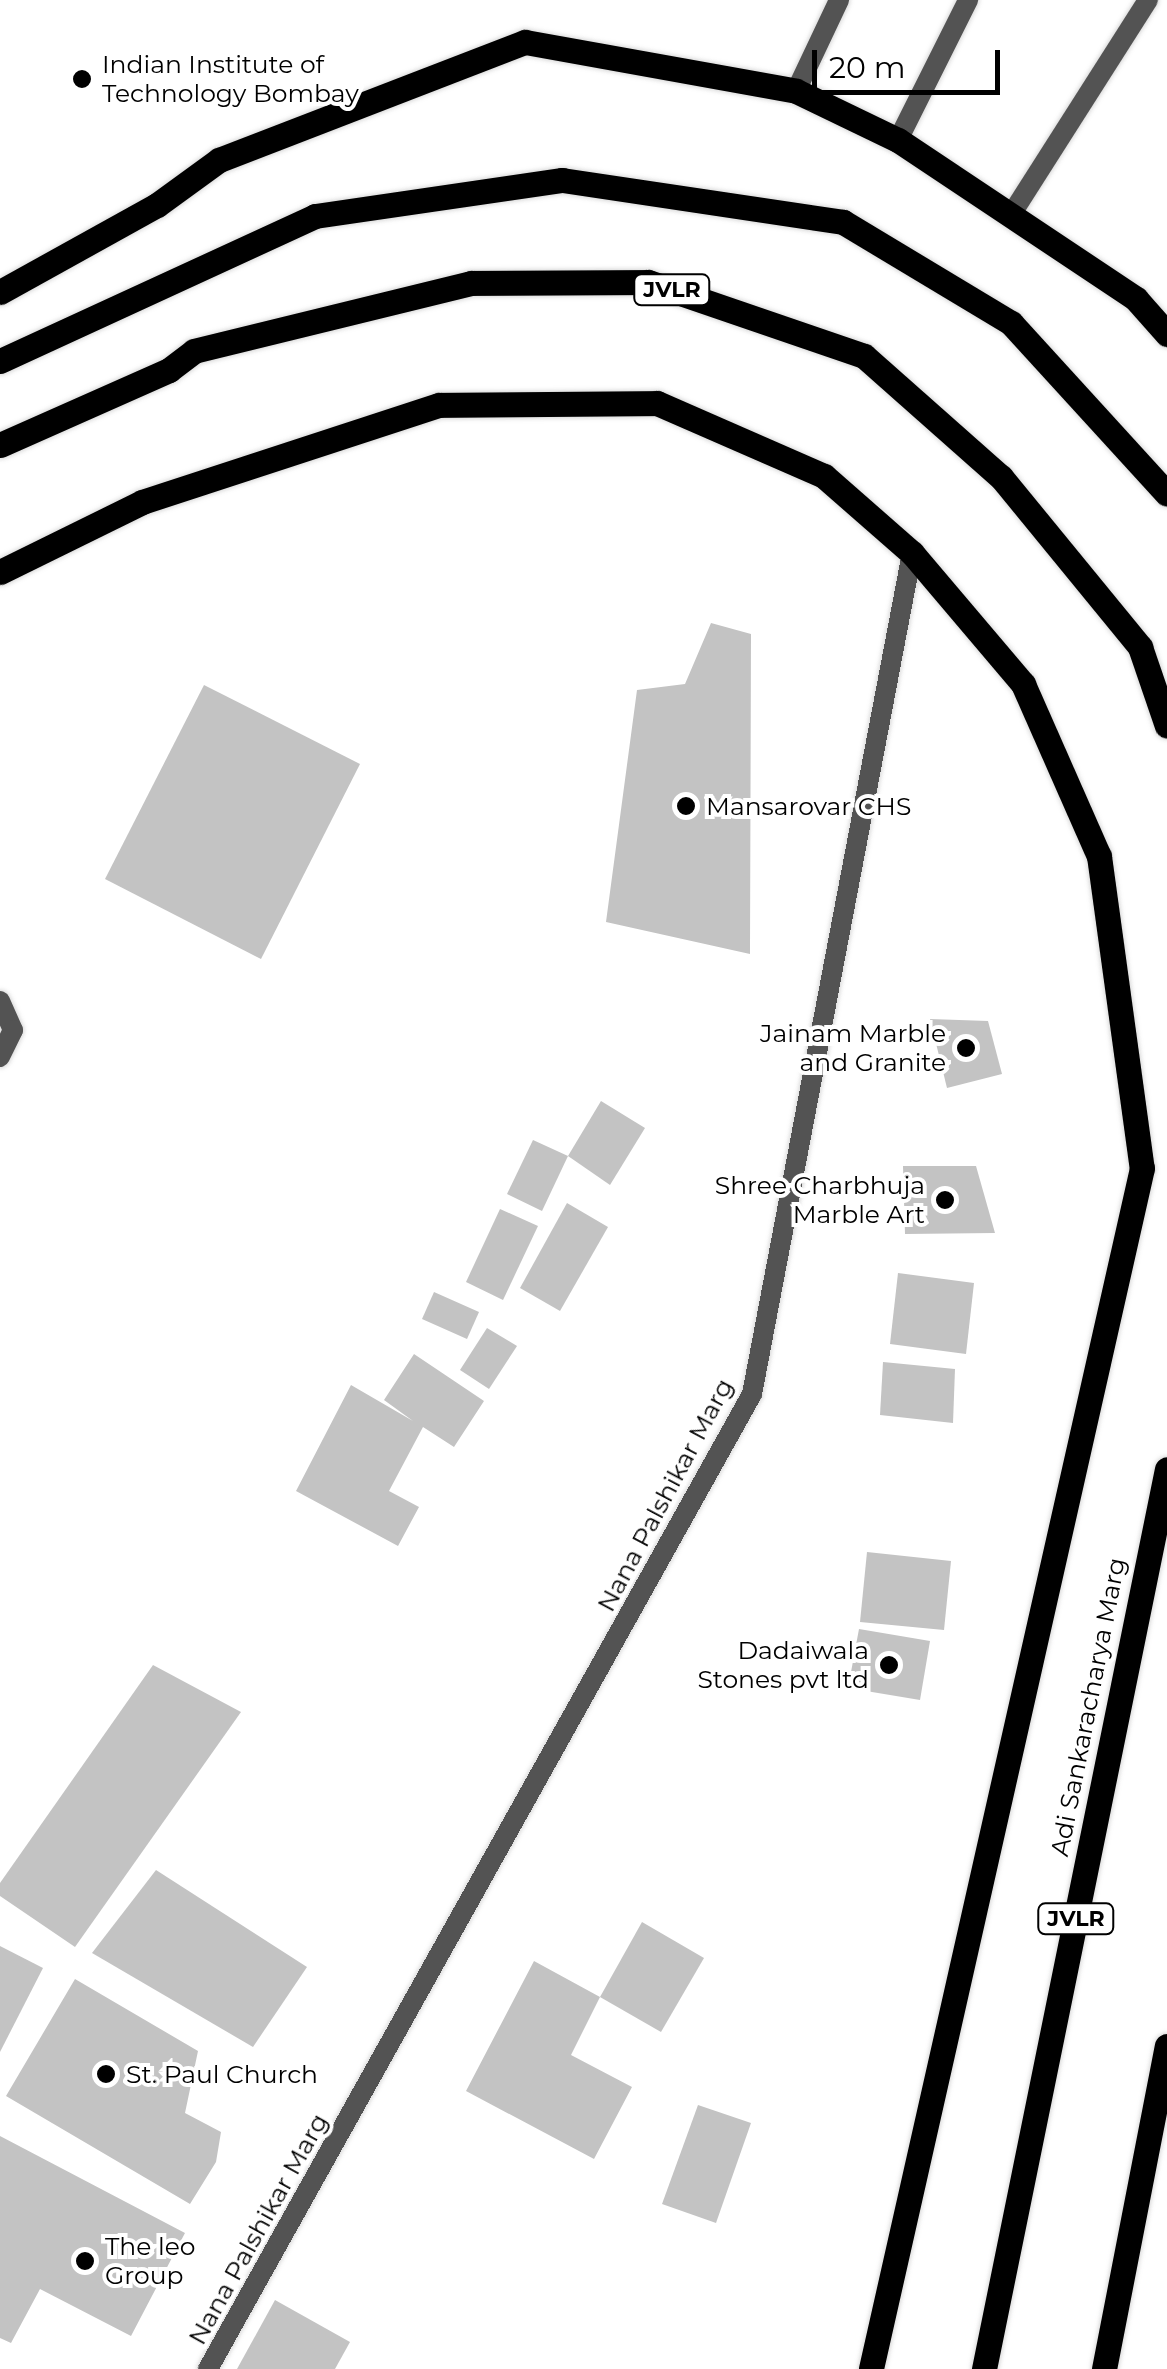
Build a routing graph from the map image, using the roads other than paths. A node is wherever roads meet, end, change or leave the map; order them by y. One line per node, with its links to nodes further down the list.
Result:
1 (839, 0): 4 (street)
2 (968, 0): 5 (street)
3 (1148, 0): 6 (street)
4 (796, 91): 5 (main road); 7 (main road)
5 (898, 140): 6 (main road)
6 (1011, 215): 8 (main road)
7 (0, 292)
8 (1167, 334)
9 (0, 361): 11 (main road)
10 (0, 445): 14 (main road, JVLR)
11 (1167, 494)
12 (912, 553): 13 (main road); 19 (street, Nana Palshikar Marg); 20 (main road)
13 (0, 572)
14 (1167, 726)
15 (0, 1001): 16 (street)
16 (0, 1057)
17 (1167, 1469): 21 (main road, Adi Sankaracharya Marg / JVLR)
18 (1167, 2046): 22 (main road)
19 (208, 2369)
20 (872, 2369)
21 (984, 2369)
22 (1104, 2369)

